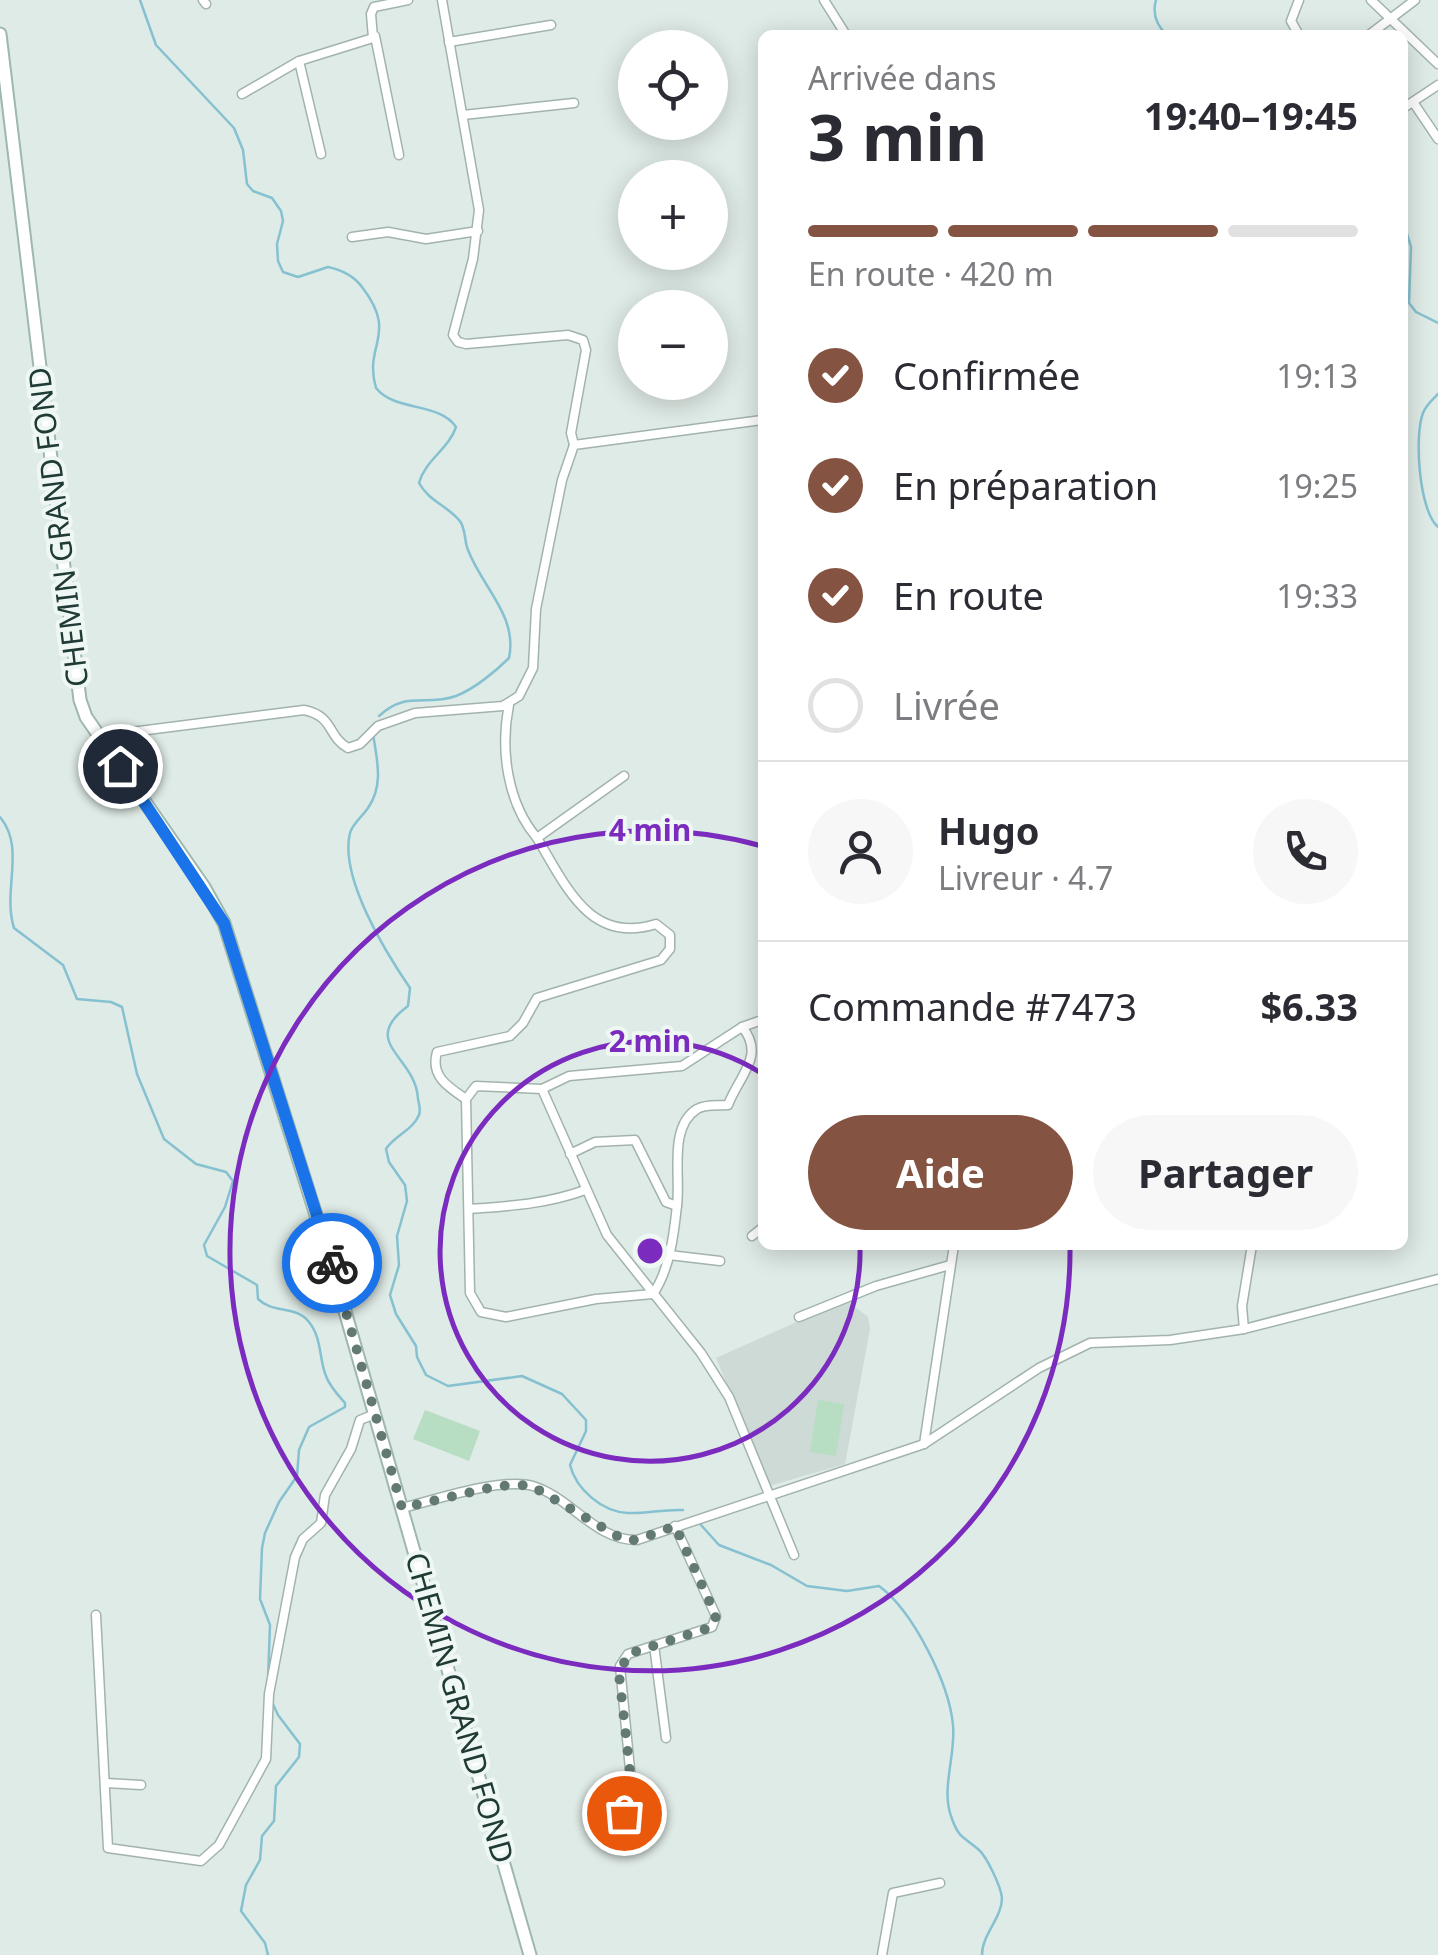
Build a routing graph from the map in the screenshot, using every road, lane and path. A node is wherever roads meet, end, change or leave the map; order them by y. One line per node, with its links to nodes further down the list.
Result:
1 (408, 0): 7 (street)
2 (442, 0): 17 (street)
3 (824, 0): 10 (street)
4 (1299, 0): 11 (street)
5 (1371, 0): 8 (street)
6 (1415, 0): 8 (street)
7 (374, 3): 15 (street)
8 (1390, 20): 12 (street); 13 (street)
9 (551, 26): 17 (street)
10 (843, 30)
11 (1296, 30)
12 (1375, 30)
13 (1401, 30)
14 (0, 34): 34 (street, CHEMIN GRAND FOND)
15 (374, 36): 18 (street); 28 (street)
16 (1408, 36): 19 (street)
17 (448, 42): 25 (street)
18 (299, 61): 21 (street); 27 (street)
19 (1438, 64)
20 (1438, 85): 22 (street)
21 (242, 94)
22 (1414, 102): 24 (street); 26 (street)
23 (574, 103): 25 (street)
24 (1408, 106)
25 (462, 115): 29 (street)
26 (1438, 140)
27 (321, 154)
28 (399, 155)
29 (478, 231): 30 (street); 32 (street)
30 (352, 237)
31 (758, 421): 32 (street)
32 (574, 445): 33 (street)
33 (509, 705): 34 (street); 36 (street)
34 (100, 736): 56 (street, CHEMIN GRAND FOND)
35 (624, 776): 36 (street)
36 (536, 838): 40 (street)
37 (758, 1021): 38 (street)
38 (742, 1027): 39 (street); 43 (street)
39 (542, 1089): 40 (street); 41 (street)
40 (466, 1099): 44 (street)
41 (570, 1154): 42 (street); 43 (street)
42 (585, 1190): 44 (street); 53 (street)
43 (678, 1206): 49 (street)
44 (469, 1209): 53 (street)
45 (758, 1231): 46 (street)
46 (752, 1236)
47 (953, 1250): 51 (street)
48 (1251, 1250): 55 (street)
49 (669, 1254): 50 (street); 53 (street)
50 (720, 1261)
51 (950, 1265): 54 (street); 57 (street)
52 (1438, 1279): 55 (street)
53 (653, 1294): 58 (street)
54 (798, 1317)
55 (1244, 1328): 57 (street)
56 (375, 1414): 59 (street, CHEMIN GRAND FOND); 65 (street)
57 (924, 1444): 58 (street)
58 (768, 1494): 60 (street); 61 (street)
59 (402, 1508): 60 (street); 69 (street, CHEMIN GRAND FOND)
60 (675, 1526): 63 (street)
61 (794, 1555)
62 (96, 1616): 65 (street)
63 (654, 1645): 64 (street); 67 (street)
64 (666, 1738)
65 (106, 1783): 66 (street)
66 (141, 1784)
67 (625, 1825)
68 (940, 1883): 70 (street)
69 (530, 1955)
70 (882, 1955)

